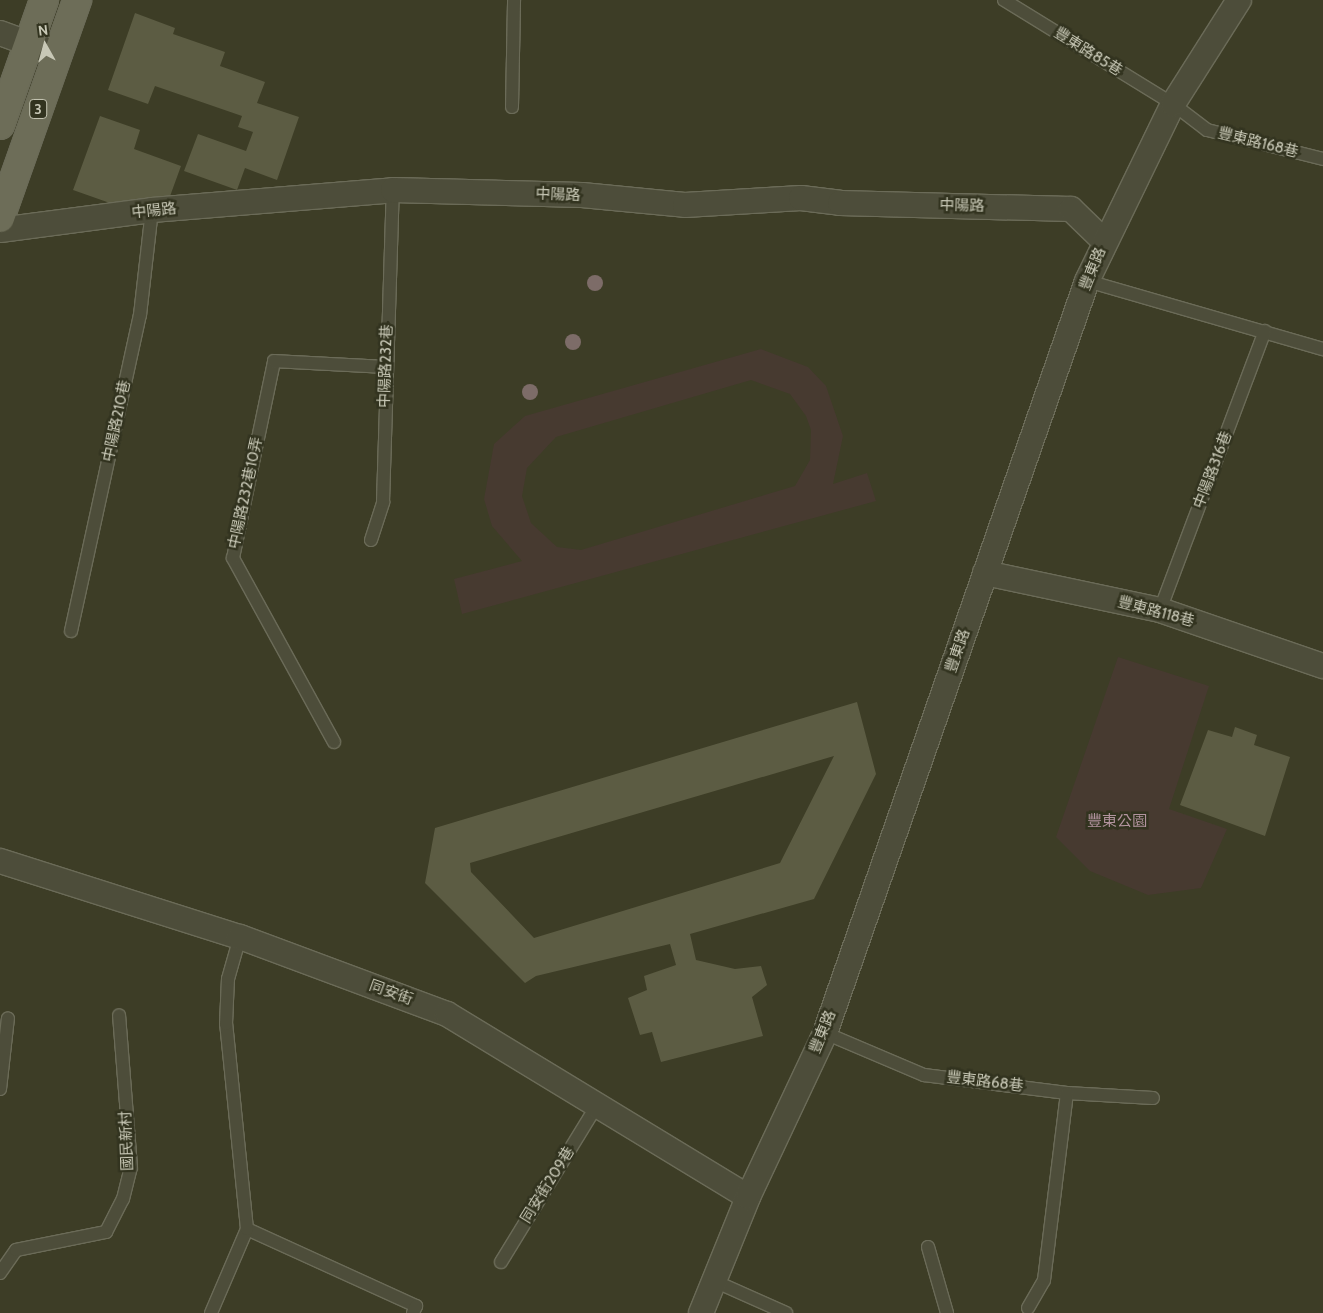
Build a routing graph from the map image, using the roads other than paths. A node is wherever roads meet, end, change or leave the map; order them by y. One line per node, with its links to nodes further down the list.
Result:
1 (44, 0): 7 (main road, 3)
2 (77, 0): 8 (main road, 3)
3 (514, 0): 10 (lane)
4 (1004, 0): 9 (lane, 豐東路85巷)
5 (1239, 0): 9 (street, 豐東路)
6 (0, 33): 7 (street)
7 (29, 43): 8 (street); 11 (main road, 3)
8 (57, 54): 15 (main road, 3)
9 (1172, 104): 12 (lane, 豐東路168巷); 17 (street, 豐東路)
10 (512, 107)
11 (0, 125)
12 (1323, 159)
13 (393, 190): 14 (street, 中陽路); 17 (street, 中陽路); 21 (lane, 中陽路232巷)
14 (152, 210): 16 (street, 中陽路); 25 (lane, 中陽路210巷)
15 (0, 218)
16 (0, 230)
17 (1104, 241): 18 (street, 豐東路)
18 (1087, 281): 19 (lane); 23 (street, 豐東路)
19 (1265, 331): 20 (lane); 24 (lane, 中陽路316巷)
20 (1323, 349)
21 (385, 367): 22 (lane, 中陽路232巷); 27 (lane, 中陽路232巷10弄)
22 (370, 540)
23 (985, 573): 24 (street, 豐東路118巷); 32 (street, 豐東路)
24 (1160, 610): 26 (street, 豐東路118巷)
25 (71, 631)
26 (1323, 666)
27 (334, 742)
28 (0, 861): 29 (street, 同安街)
29 (240, 937): 36 (street, 同安街); 38 (lane)
30 (119, 1015): 41 (lane, 國民新村)
31 (8, 1018): 33 (lane)
32 (825, 1032): 34 (lane, 豐東路68巷); 37 (street, 豐東路)
33 (0, 1089)
34 (1067, 1093): 35 (lane, 豐東路68巷); 43 (lane)
35 (1153, 1098)
36 (596, 1107): 37 (street, 同安街); 40 (lane, 同安街209巷)
37 (748, 1197): 42 (street, 豐東路)
38 (247, 1229): 44 (lane); 45 (lane)
39 (928, 1248): 48 (lane)
40 (501, 1262)
41 (0, 1273)
42 (714, 1280): 46 (street, 豐東路); 47 (lane)
43 (1028, 1308)
44 (414, 1309)
45 (211, 1313)
46 (701, 1313)
47 (786, 1313)
48 (947, 1313)

